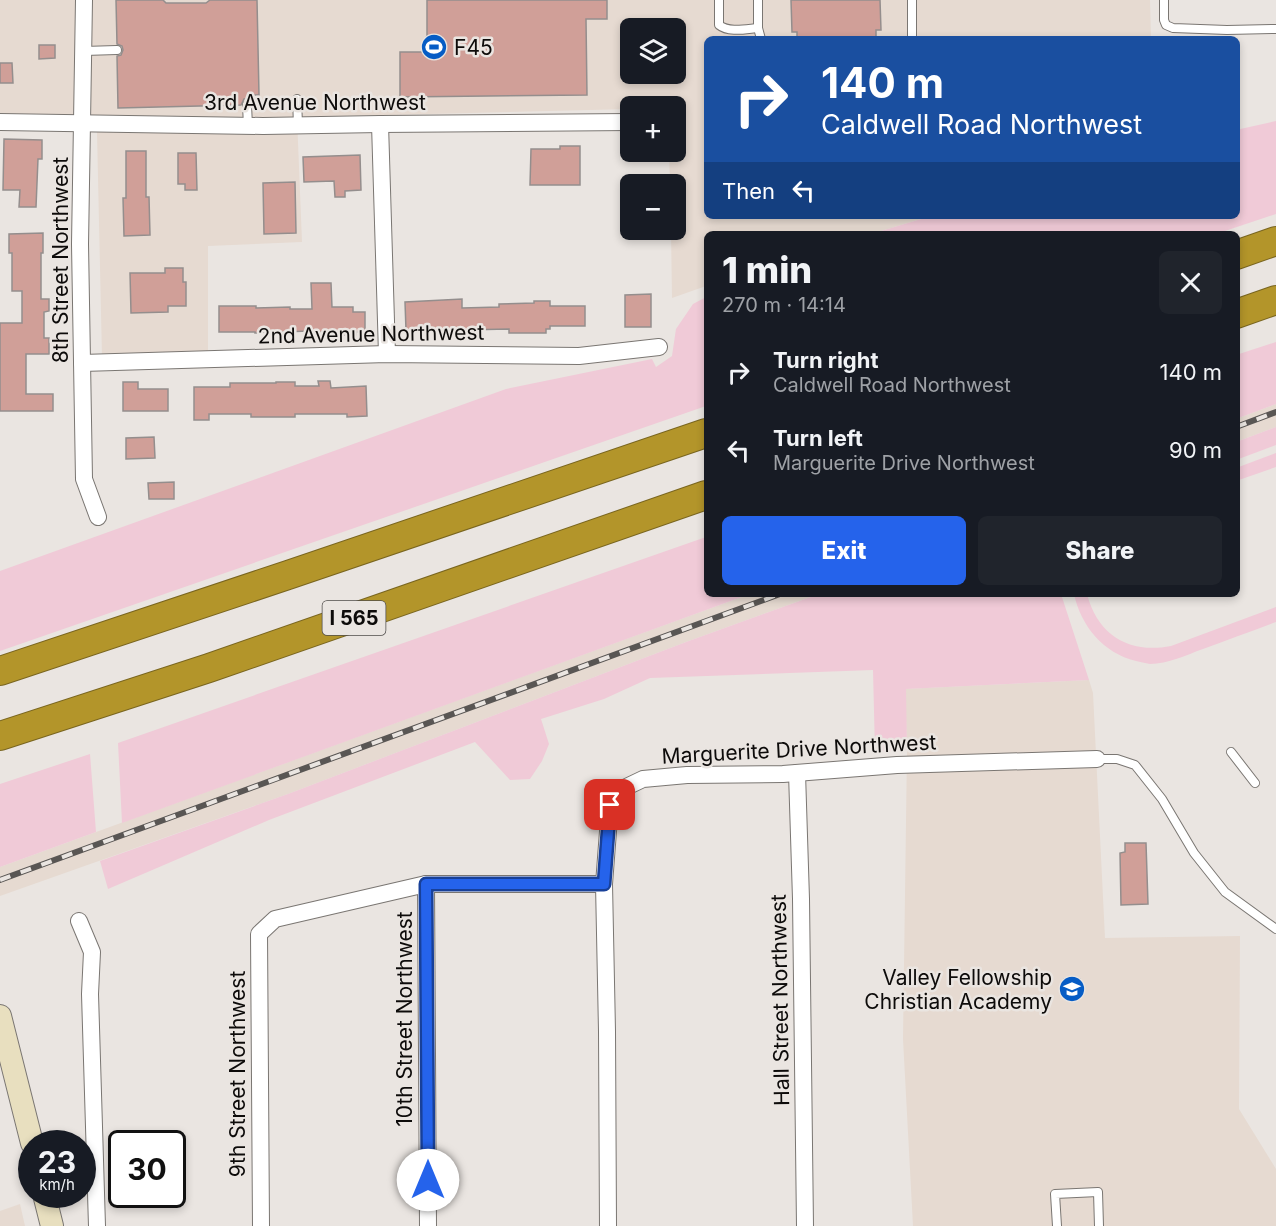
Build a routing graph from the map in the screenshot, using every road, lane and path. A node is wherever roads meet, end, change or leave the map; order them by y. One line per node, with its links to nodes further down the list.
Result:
1 (84, 0): 11 (street, 8th Street Northwest)
2 (719, 0): 6 (lane)
3 (758, 0): 6 (lane)
4 (912, 0): 9 (lane)
5 (1164, 0): 7 (lane)
6 (758, 28): 8 (lane)
7 (1276, 29)
8 (760, 36)
9 (912, 36)
10 (117, 50): 11 (lane)
11 (84, 51): 16 (street, 8th Street Northwest)
12 (297, 99): 18 (lane)
13 (247, 105): 19 (lane)
14 (0, 122): 16 (street, 3rd Avenue Northwest)
15 (620, 122): 17 (street, 3rd Avenue Northwest)
16 (82, 123): 19 (street, 3rd Avenue Northwest); 26 (street, 8th Street Northwest)
17 (380, 123): 18 (street, 3rd Avenue Northwest); 25 (street)
18 (298, 125): 19 (street, 3rd Avenue Northwest)
19 (248, 126)
20 (1276, 241): 21 (highway)
21 (1240, 254)
22 (1276, 300): 23 (highway)
23 (1240, 313)
24 (659, 347): 25 (street, 2nd Avenue Northwest)
25 (387, 354): 26 (street, 2nd Avenue Northwest)
26 (82, 363): 29 (street, 8th Street Northwest)
27 (695, 437): 30 (highway)
28 (704, 496): 31 (highway, I 565)
29 (98, 517)
30 (0, 671)
31 (0, 736)
32 (1231, 752): 35 (lane)
33 (1097, 759): 34 (street, Marguerite Drive Northwest); 39 (lane)
34 (797, 773): 37 (street, Marguerite Drive Northwest); 48 (street, Hall Street Northwest)
35 (1255, 783)
36 (426, 884): 37 (street); 45 (street, 9th Street Northwest); 46 (street, 10th Street Northwest)
37 (604, 884): 47 (street, Marguerite Drive Northwest)
38 (80, 921): 44 (street)
39 (1276, 929)
40 (0, 1016): 41 (street)
41 (29, 1130)
42 (48, 1208): 43 (street)
43 (52, 1226)
44 (97, 1226)
45 (261, 1226)
46 (428, 1226)
47 (608, 1226)
48 (805, 1226)
49 (1058, 1226): 50 (lane)
50 (1099, 1226)

